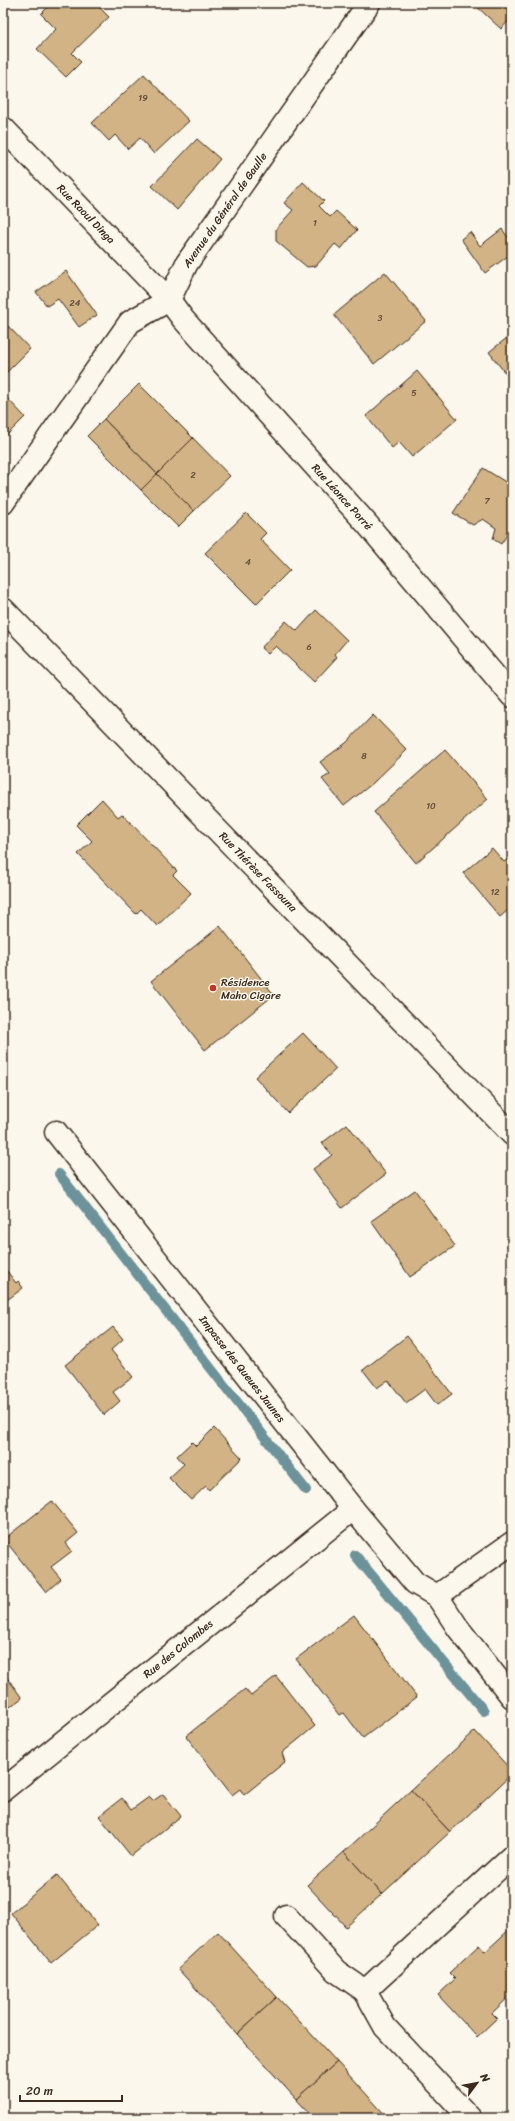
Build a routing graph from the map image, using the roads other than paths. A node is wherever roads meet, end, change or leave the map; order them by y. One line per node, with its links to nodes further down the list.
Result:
1 (369, 3): 3 (street, Avenue du Général de Gaulle)
2 (3, 128): 3 (street, Rue Raoul Dinga)
3 (169, 300): 4 (street); 6 (street, Rue Léonce Porré)
4 (3, 503)
5 (3, 609): 8 (street, Rue Thérèse Fassouna)
6 (512, 696)
7 (56, 1132): 9 (street, Impasse des Queues Jaunes)
8 (512, 1134)
9 (353, 1509): 11 (street, Impasse des Queues Jaunes); 13 (street, Rue des Colombes)
10 (512, 1542): 11 (street)
11 (437, 1596): 12 (street)
12 (512, 1697)
13 (3, 1790)
14 (512, 1856): 16 (street)
15 (286, 1916): 16 (street)
16 (365, 1991): 17 (street)
17 (470, 2118)

